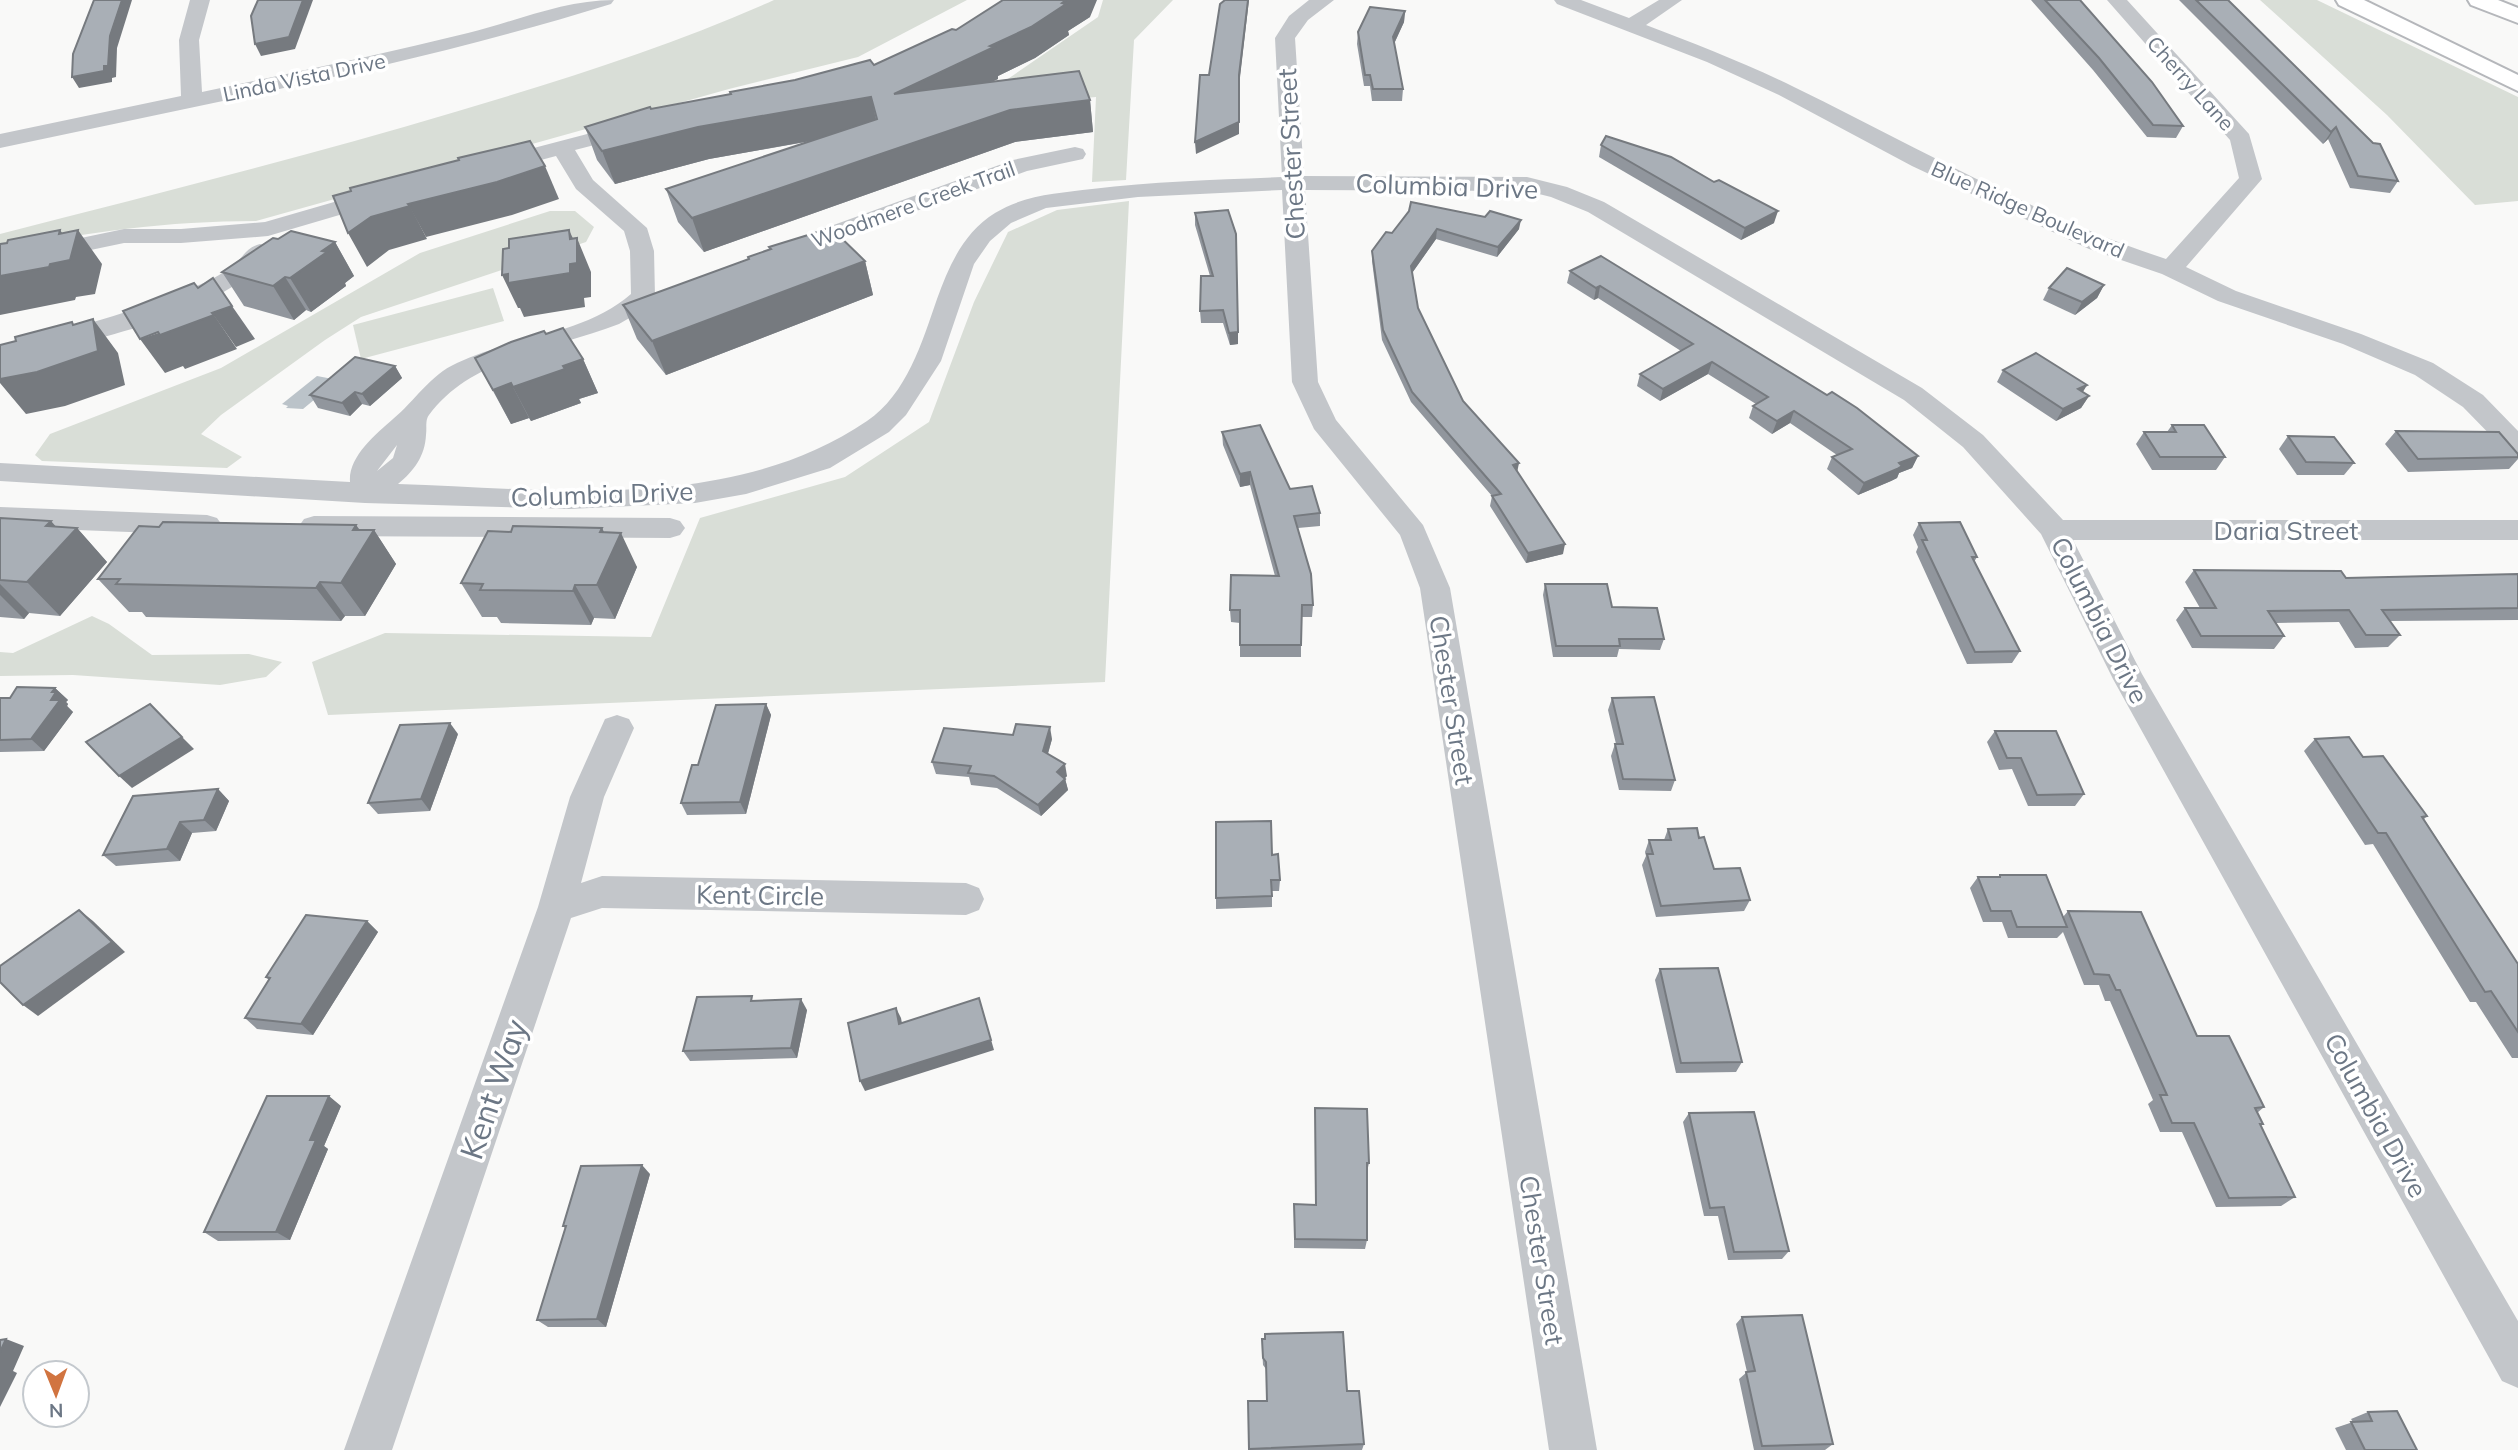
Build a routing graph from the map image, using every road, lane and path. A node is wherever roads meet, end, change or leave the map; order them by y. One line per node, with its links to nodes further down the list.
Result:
1 (200, 0): 12 (street)
2 (604, 0): 12 (street, Linda Vista Drive)
3 (1324, 0): 18 (street, Chester Street)
4 (1564, 0): 10 (street, Blue Ridge Boulevard)
5 (1672, 0): 10 (street)
6 (2116, 0): 23 (street, Cherry Lane)
7 (2347, 0): 11 (highway)
8 (2479, 0): 9 (highway)
9 (2518, 16)
10 (1630, 26): 23 (street, Blue Ridge Boulevard)
11 (2518, 84)
12 (192, 101): 14 (street, Linda Vista Drive)
13 (648, 124): 15 (street)
14 (0, 141)
15 (562, 147): 17 (street); 25 (street)
16 (1075, 154): 21 (street, Woodmere Creek Trail)
17 (470, 172)
18 (1292, 183): 29 (street, Columbia Drive); 34 (street, Columbia Drive); 41 (street, Chester Street)
19 (404, 189): 20 (street)
20 (268, 229): 22 (street); 26 (street)
21 (777, 254)
22 (0, 262)
23 (2171, 269): 27 (street, Blue Ridge Boulevard)
24 (661, 296): 25 (street)
25 (635, 306): 29 (street)
26 (0, 354)
27 (2518, 447)
28 (4, 477): 29 (street, Columbia Drive)
29 (365, 493)
30 (0, 517): 31 (street)
31 (229, 525)
32 (284, 526): 33 (street)
33 (670, 528)
34 (2055, 530): 35 (street, Daria Street); 39 (street, Columbia Drive)
35 (2518, 530)
36 (617, 728): 38 (street, Kent Way)
37 (966, 899): 38 (street, Kent Circle)
38 (556, 907): 40 (street, Kent Way)
39 (2518, 1365)
40 (368, 1450)
41 (1573, 1450)

